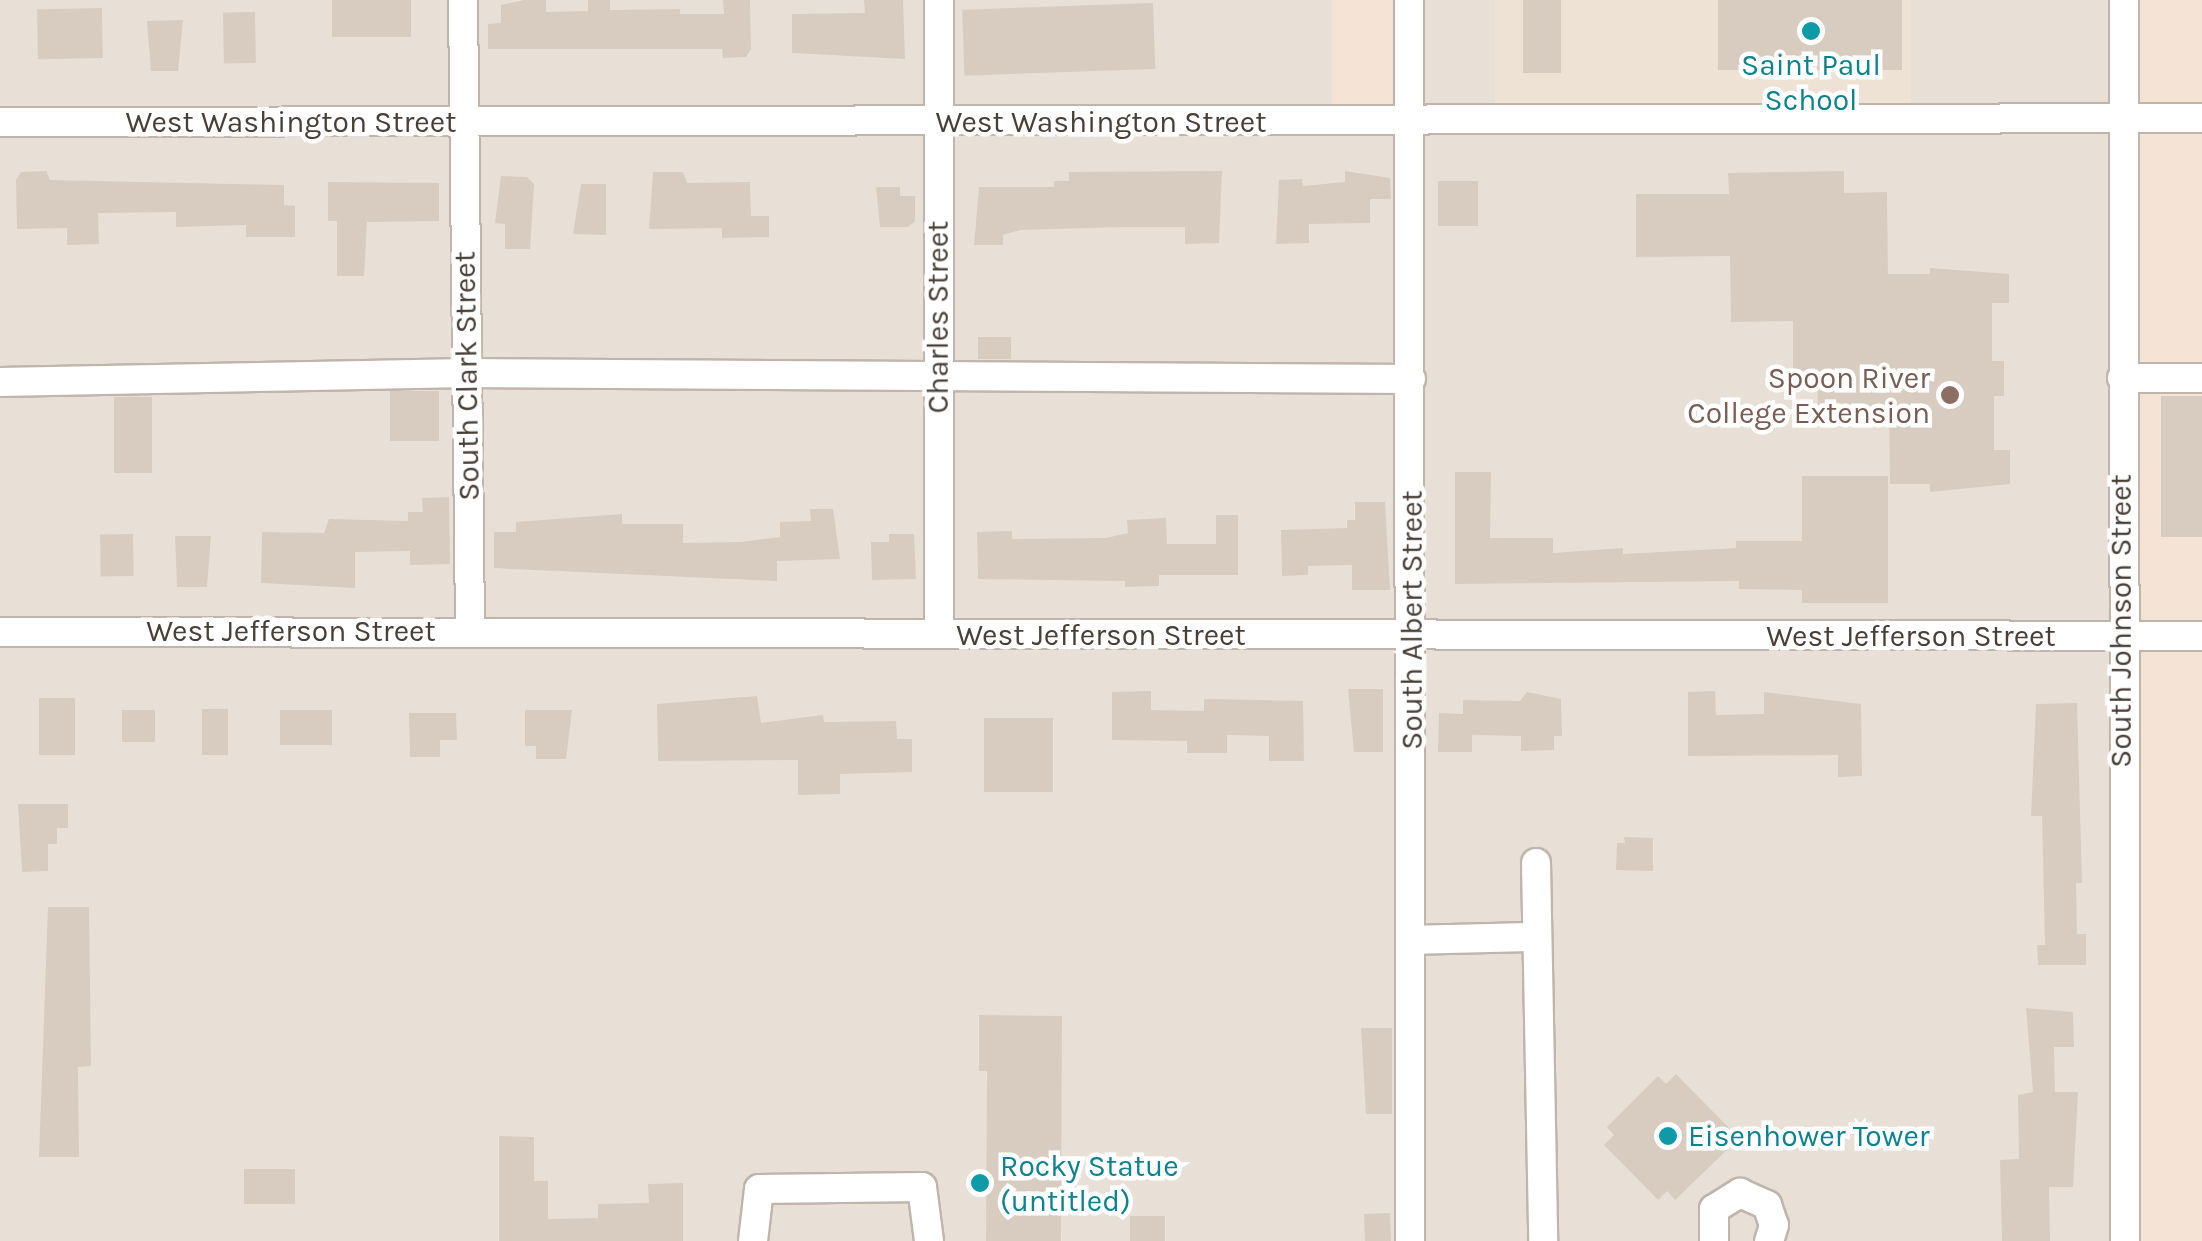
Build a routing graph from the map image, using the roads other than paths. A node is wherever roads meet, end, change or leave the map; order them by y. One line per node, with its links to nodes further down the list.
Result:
1 (463, 0): 9 (street, South Clark Street)
2 (940, 0): 7 (street, Charles Street)
3 (1409, 0): 10 (street, South Albert Street)
4 (2124, 0): 6 (street, South Johnson Street)
5 (2202, 118): 6 (street, West Washington Street)
6 (2124, 119): 10 (street, West Washington Street); 13 (street, South Johnson Street)
7 (940, 121): 9 (street, West Washington Street); 10 (street, West Washington Street); 11 (street, Charles Street)
8 (0, 122): 9 (street, West Washington Street)
9 (462, 122): 12 (street, South Clark Street)
10 (1410, 122): 15 (street, South Albert Street)
11 (937, 372): 12 (street); 15 (street); 19 (street, Charles Street)
12 (467, 373): 16 (street); 17 (street, South Clark Street)
13 (2122, 378): 14 (street); 21 (street, South Johnson Street)
14 (2202, 378)
15 (1411, 379): 20 (street, South Albert Street)
16 (0, 382)
17 (470, 630): 18 (street, West Jefferson Street); 19 (street, West Jefferson Street)
18 (0, 632)
19 (939, 634): 20 (street, West Jefferson Street)
20 (1412, 635): 21 (street, West Jefferson Street); 25 (street, South Albert Street)
21 (2120, 636): 22 (street, West Jefferson Street); 32 (street, South Johnson Street)
22 (2202, 636)
23 (1536, 863): 24 (street)
24 (1537, 937): 25 (street); 29 (street)
25 (1411, 940): 28 (street, South Albert Street)
26 (753, 1241): 27 (street)
27 (929, 1241)
28 (1410, 1241)
29 (1543, 1241)
30 (1712, 1241): 31 (street)
31 (1769, 1241)
32 (2125, 1241)

